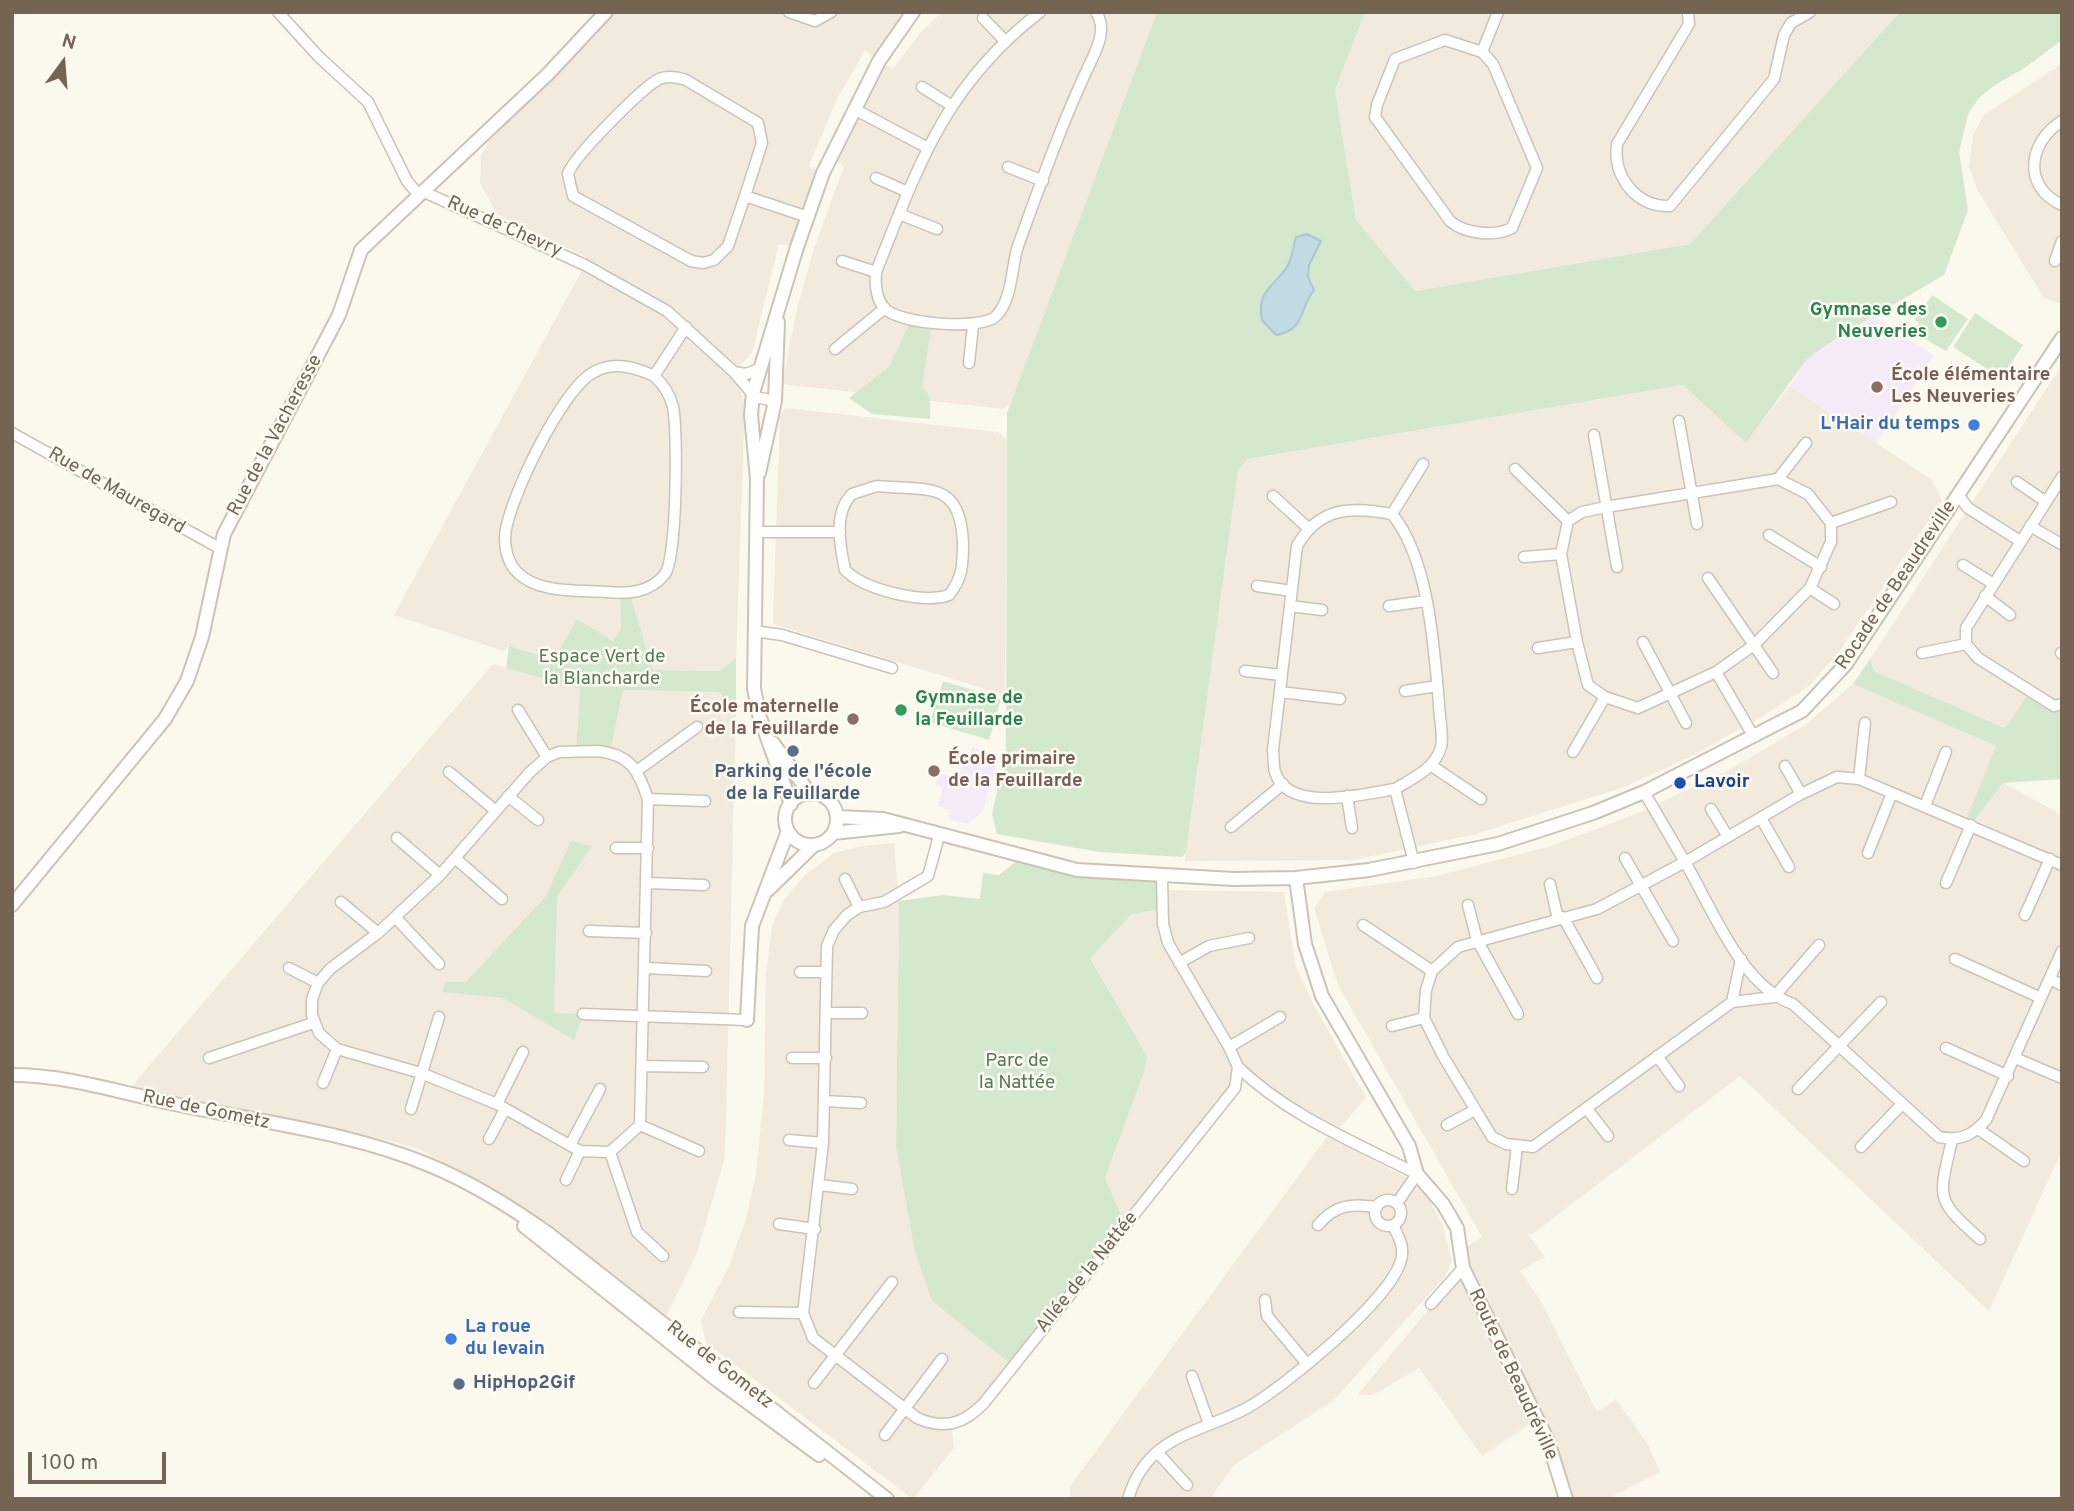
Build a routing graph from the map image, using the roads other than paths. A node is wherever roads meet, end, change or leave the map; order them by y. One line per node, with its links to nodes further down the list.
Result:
1 (278, 12): 22 (street)
2 (606, 12): 22 (street, Rue de la Vacheresse)
3 (789, 12): 4 (street)
4 (831, 12)
5 (1040, 12): 12 (street)
6 (1498, 12): 13 (street)
7 (1688, 12): 8 (street)
8 (1810, 12)
9 (1098, 13): 21 (street)
10 (908, 14): 16 (street)
11 (983, 18): 12 (street)
12 (1004, 40): 15 (street)
13 (1482, 52): 13 (street)
14 (922, 87): 15 (street)
15 (952, 106): 18 (street)
16 (854, 109): 18 (street); 27 (street)
17 (2062, 121): 25 (street)
18 (926, 147): 23 (street)
19 (1008, 167): 21 (street)
20 (876, 178): 23 (street)
21 (1043, 181): 35 (street)
22 (420, 192): 36 (street, Rue de Chevry); 72 (street, Rue de la Vacheresse)
23 (908, 192): 26 (street)
24 (745, 196): 24 (street); 27 (street)
25 (2062, 205)
26 (899, 214): 28 (street); 32 (street)
27 (808, 217): 34 (street)
28 (937, 229)
29 (2062, 242): 31 (street)
30 (842, 261): 32 (street)
31 (2055, 261)
32 (876, 272): 33 (street)
33 (884, 309): 35 (street); 38 (street)
34 (779, 311): 40 (street); 44 (street)
35 (973, 326): 39 (street)
36 (686, 327): 41 (street, Rue de Chevry); 42 (street)
37 (2062, 338): 57 (street, Rocade de Beaudreville)
38 (835, 349)
39 (969, 363)
40 (759, 369): 41 (street); 43 (street)
41 (734, 372): 43 (street, Rue de Chevry)
42 (654, 376): 42 (street)
43 (753, 393): 44 (street); 52 (street)
44 (775, 401): 52 (street)
45 (1679, 421): 55 (street)
46 (12, 433): 72 (street, Rue de Mauregard)
47 (1594, 435): 60 (street)
48 (1805, 443): 53 (street)
49 (1423, 464): 61 (street)
50 (1515, 469): 62 (street)
51 (2062, 477): 59 (street)
52 (757, 479): 67 (street)
53 (1778, 479): 55 (street); 63 (street)
54 (2017, 482): 59 (street)
55 (1693, 495): 60 (street); 64 (street)
56 (1273, 496): 66 (street)
57 (1959, 496): 70 (street); 114 (street, Rocade de Beaudreville)
58 (1891, 502): 63 (street)
59 (2046, 502): 65 (street)
60 (1606, 507): 62 (street); 76 (street)
61 (1392, 513): 66 (street); 84 (street)
62 (1569, 521): 73 (street)
63 (1830, 523): 77 (street)
64 (1697, 524)
65 (2030, 526): 70 (street); 71 (street)
66 (1308, 527): 82 (street)
67 (756, 532): 68 (street); 90 (street)
68 (840, 532): 68 (street)
69 (1769, 535): 77 (street)
70 (2020, 541): 79 (street)
71 (2061, 544)
72 (221, 549): 173 (street, Rue de la Vacheresse)
73 (1561, 554): 74 (street); 91 (street)
74 (1524, 557)
75 (1963, 565): 79 (street)
76 (1617, 567)
77 (1821, 567): 81 (street)
78 (1708, 578): 94 (street)
79 (1992, 583): 83 (street)
80 (1257, 586): 82 (street)
81 (1810, 588): 85 (street); 94 (street)
82 (1292, 591): 86 (street)
83 (1984, 596): 89 (street); 93 (street)
84 (1426, 601): 87 (street); 102 (street)
85 (1834, 604)
86 (1290, 606): 88 (street); 101 (street)
87 (1389, 606)
88 (1322, 610)
89 (2010, 615)
90 (754, 631): 97 (street); 113 (street)
91 (1577, 642): 95 (street); 106 (street)
92 (1643, 642): 105 (street)
93 (1966, 644): 96 (street); 108 (street)
94 (1754, 645): 99 (street); 100 (street)
95 (1538, 648)
96 (1922, 653)
97 (891, 668)
98 (1245, 671): 101 (street)
99 (1716, 672): 105 (street); 114 (street)
100 (1773, 673)
101 (1282, 676): 104 (street)
102 (1437, 686): 103 (street); 118 (street)
103 (1405, 691)
104 (1280, 692): 107 (street); 123 (street)
105 (1671, 692): 106 (street); 110 (street)
106 (1605, 697): 115 (street)
107 (1340, 699)
108 (2062, 705)
109 (518, 710): 117 (street)
110 (1686, 723)
111 (1865, 723): 122 (street)
112 (697, 727): 120 (street)
113 (764, 730): 127 (street); 134 (street)
114 (1754, 737): 125 (street, Rocade de Beaudreville)
115 (1573, 752)
116 (1946, 752): 135 (street)
117 (547, 757): 120 (street); 129 (street)
118 (1432, 766): 124 (street); 132 (street)
119 (1785, 766): 128 (street)
120 (638, 770): 131 (street)
121 (449, 772): 137 (street)
122 (1859, 779): 126 (street); 128 (street)
123 (1283, 784): 130 (street); 143 (street)
124 (1395, 789): 130 (street); 158 (street)
125 (1644, 792): 157 (street); 158 (street, Rocade de Beaudreville)
126 (1892, 793): 135 (street); 153 (street)
127 (810, 794): 134 (street); 138 (street)
128 (1801, 794): 139 (street)
129 (508, 796): 137 (street); 140 (street)
130 (1347, 796): 144 (street)
131 (648, 799): 133 (street); 152 (street)
132 (1481, 799)
133 (705, 801)
134 (790, 804): 145 (street)
135 (1925, 806): 141 (street)
136 (1711, 809): 148 (street)
137 (496, 811): 154 (street)
138 (837, 817): 142 (street, Rocade de Beaudreville); 146 (street)
139 (1761, 818): 148 (street); 160 (street)
140 (538, 820)
141 (1971, 825): 156 (street); 166 (street)
142 (901, 826): 146 (street, Rocade de Beaudreville); 147 (street, Rocade de Beaudreville)
143 (1231, 827)
144 (1352, 828)
145 (788, 831): 150 (street); 170 (street)
146 (833, 833): 150 (street)
147 (939, 836): 162 (street, Rocade de Beaudreville); 175 (street)
148 (1728, 837): 157 (street)
149 (397, 838): 161 (street)
150 (814, 845): 170 (street)
151 (616, 848): 152 (street)
152 (648, 848): 165 (street)
153 (1868, 853)
154 (455, 858): 161 (street); 171 (street)
155 (1625, 858): 169 (street)
156 (2050, 859): 159 (street); 176 (street)
157 (1685, 862): 169 (street); 188 (street)
158 (1414, 863): 163 (street, Rocade de Beaudreville)
159 (2062, 865)
160 (1789, 867)
161 (440, 875): 177 (street)
162 (1162, 876): 163 (street, Rocade de Beaudreville); 190 (street)
163 (1296, 878): 261 (street)
164 (845, 879): 175 (street)
165 (647, 883): 168 (street); 182 (street)
166 (1946, 883)
167 (1550, 884): 178 (street)
168 (704, 885)
169 (1641, 888): 178 (street); 185 (street)
170 (766, 893): 214 (street)
171 (502, 899)
172 (341, 902): 181 (street)
173 (12, 905)
174 (1468, 905): 184 (street)
175 (859, 907): 197 (street)
176 (2025, 915)
177 (395, 917): 181 (street); 191 (street)
178 (1561, 918): 184 (street); 198 (street)
179 (1363, 925): 195 (street)
180 (589, 931): 182 (street)
181 (378, 933): 200 (street)
182 (646, 933): 193 (street)
183 (1249, 938): 190 (street)
184 (1477, 940): 195 (street); 209 (street)
185 (1673, 941)
186 (1819, 945): 202 (street)
187 (2062, 951): 199 (street)
188 (1741, 959): 202 (street); 204 (street)
189 (1955, 959): 203 (street)
190 (1179, 963): 218 (street)
191 (439, 964)
192 (289, 968): 200 (street)
193 (646, 968): 194 (street); 210 (street)
194 (706, 971)
195 (1432, 971): 213 (street)
196 (800, 972): 197 (street)
197 (826, 972): 206 (street)
198 (1597, 978)
199 (2050, 979): 201 (street); 203 (street)
200 (318, 983): 215 (street)
201 (2062, 985)
202 (1774, 997): 204 (street); 217 (street)
203 (2041, 998): 226 (street)
204 (1732, 1002): 222 (street)
205 (1881, 1002): 217 (street)
206 (827, 1013): 207 (street); 225 (street)
207 (862, 1013)
208 (583, 1014): 210 (street)
209 (1518, 1014)
210 (645, 1016): 214 (street); 227 (street)
211 (439, 1017): 230 (street)
212 (1280, 1017): 218 (street)
213 (1424, 1018): 216 (street); 246 (street)
214 (747, 1020)
215 (313, 1023): 220 (street); 223 (street)
216 (1392, 1026)
217 (1839, 1046): 238 (street); 242 (street)
218 (1229, 1047): 229 (street)
219 (1946, 1048): 232 (street)
220 (337, 1049): 230 (street); 234 (street)
221 (523, 1052): 243 (street)
222 (1657, 1056): 236 (street); 245 (street)
223 (209, 1058)
224 (792, 1058): 225 (street)
225 (826, 1058): 240 (street)
226 (2015, 1058): 232 (street); 233 (street)
227 (642, 1066): 228 (street); 247 (street)
228 (703, 1067)
229 (1238, 1067): 261 (street); 285 (street, Allée de la Nattée)
230 (421, 1073): 243 (street); 244 (street)
231 (12, 1075): 239 (street, Rue de Gometz)
232 (2008, 1076): 249 (street)
233 (2062, 1078)
234 (323, 1083)
235 (12, 1084): 239 (street, Rue de Gometz)
236 (1679, 1086)
237 (600, 1088): 257 (street)
238 (1798, 1089)
239 (124, 1093): 290 (street, Rue de Gometz)
240 (825, 1101): 241 (street); 254 (street)
241 (861, 1103)
242 (1902, 1104): 253 (street); 256 (street)
243 (501, 1106): 251 (street); 257 (street)
244 (411, 1109)
245 (1587, 1109): 250 (street); 255 (street)
246 (1475, 1110): 248 (street); 255 (street)
247 (640, 1125): 258 (street); 259 (street)
248 (1447, 1125)
249 (1978, 1129): 253 (street); 260 (street)
250 (1608, 1136)
251 (489, 1139)
252 (789, 1140): 254 (street)
253 (1952, 1140): 272 (street)
254 (823, 1143): 263 (street)
255 (1517, 1146): 265 (street)
256 (1861, 1147)
257 (575, 1148): 259 (street); 262 (street)
258 (698, 1151)
259 (610, 1152): 273 (street)
260 (2024, 1161)
261 (1417, 1174): 266 (street); 274 (street, Route de Beaudréville)
262 (566, 1180)
263 (820, 1185): 264 (street); 271 (street)
264 (852, 1189)
265 (1512, 1189)
266 (1396, 1203): 267 (street); 269 (street)
267 (1377, 1207): 269 (street); 270 (street)
268 (779, 1224): 271 (street)
269 (1393, 1224): 282 (street)
270 (1318, 1225)
271 (815, 1229): 279 (street)
272 (1980, 1239)
273 (663, 1256)
274 (1463, 1268): 277 (street); 292 (street, Route de Beaudréville)
275 (892, 1282): 280 (street)
276 (1265, 1300): 282 (street)
277 (1431, 1304)
278 (739, 1312): 279 (street)
279 (803, 1312): 280 (street, Allée de la Nattée)
280 (836, 1356): 284 (street); 285 (street, Allée de la Nattée)
281 (942, 1359): 285 (street)
282 (1307, 1364): 286 (street)
283 (1192, 1376): 286 (street)
284 (814, 1382)
285 (905, 1408): 287 (street)
286 (1209, 1424): 288 (street)
287 (884, 1435)
288 (1157, 1452): 289 (street); 291 (street)
289 (1187, 1485)
290 (886, 1499)
291 (1128, 1499)
292 (1566, 1499)

